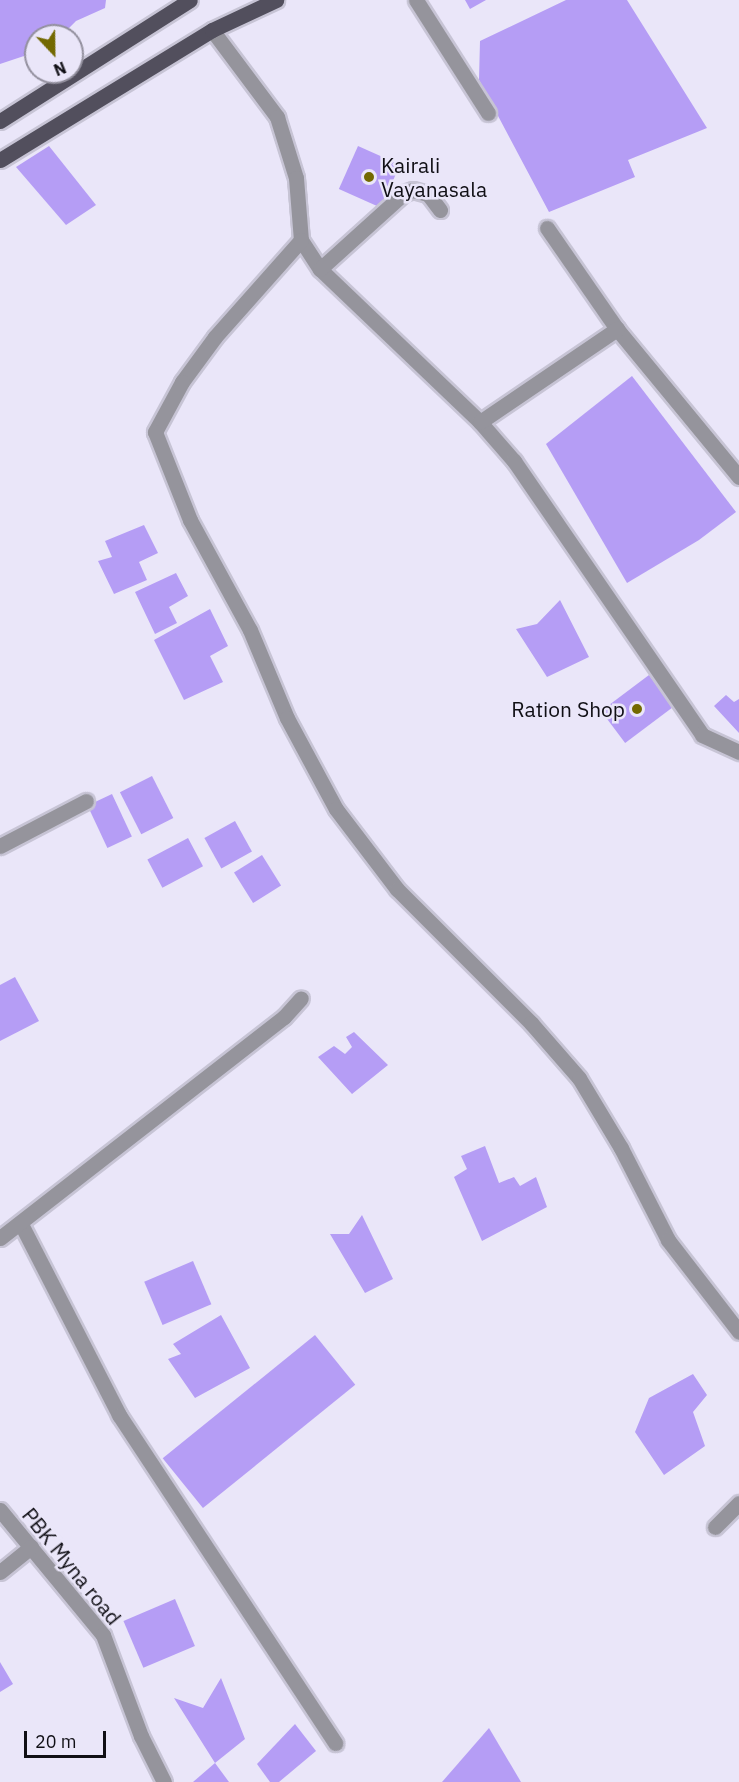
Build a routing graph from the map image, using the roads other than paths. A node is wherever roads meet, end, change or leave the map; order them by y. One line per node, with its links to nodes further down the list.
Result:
1 (276, 0): 4 (main road)
2 (416, 0): 5 (street)
3 (183, 1): 6 (main road)
4 (212, 30): 7 (main road); 10 (street)
5 (488, 113)
6 (0, 121)
7 (0, 160)
8 (440, 210): 11 (street)
9 (547, 228): 12 (street)
10 (301, 240): 11 (street); 21 (street)
11 (320, 270): 13 (street)
12 (617, 329): 13 (street); 14 (street)
13 (480, 422): 15 (street)
14 (739, 477)
15 (739, 752)
16 (86, 801): 17 (street)
17 (0, 846)
18 (301, 998): 19 (street)
19 (21, 1224): 20 (street); 27 (street)
20 (0, 1238)
21 (739, 1332)
22 (739, 1503): 24 (street)
23 (0, 1510): 25 (street, PBK Myna road)
24 (715, 1527)
25 (31, 1547): 26 (street); 28 (street, PBK Myna road)
26 (0, 1572)
27 (335, 1743)
28 (164, 1782)

